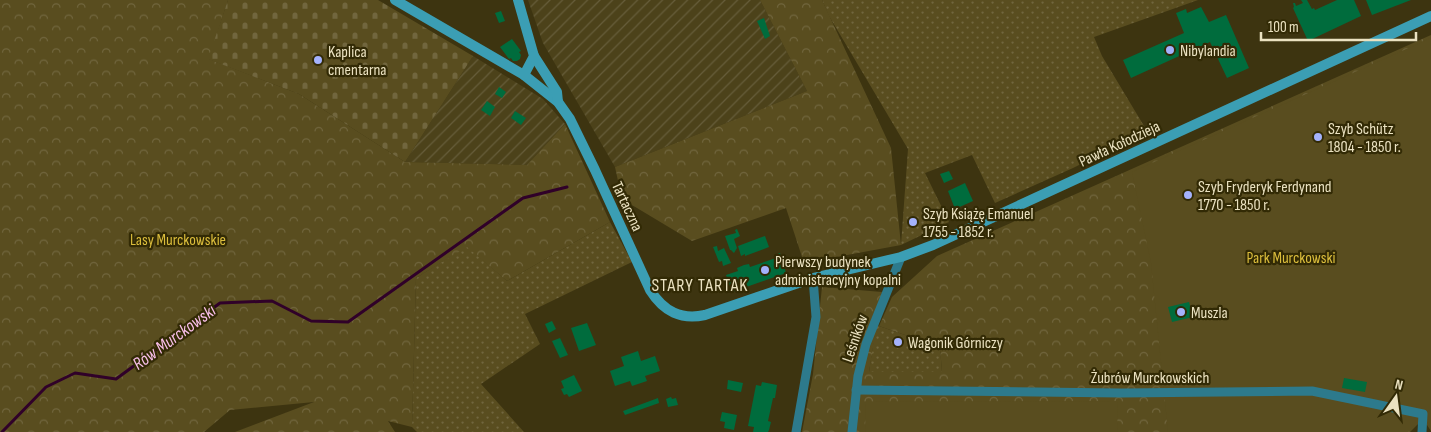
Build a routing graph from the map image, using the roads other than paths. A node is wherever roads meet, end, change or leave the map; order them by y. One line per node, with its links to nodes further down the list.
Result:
1 (396, 0): 5 (street, Tartaczna)
2 (518, 0): 4 (street, Tartaczna)
3 (1431, 16): 7 (street, Pawła Kołodzieja)
4 (534, 56): 5 (street); 6 (street, Tartaczna)
5 (524, 75): 6 (street, Tartaczna)
6 (558, 102): 9 (street, Tartaczna)
7 (901, 257): 8 (street, Pawła Kołodzieja); 10 (street, Leśników)
8 (813, 278): 9 (street, Pawła Kołodzieja); 11 (street)
9 (679, 315)
10 (856, 390): 12 (street, Leśników); 13 (street, Żubrów Murckowskich)
11 (796, 432)
12 (852, 432)
13 (1422, 432)

